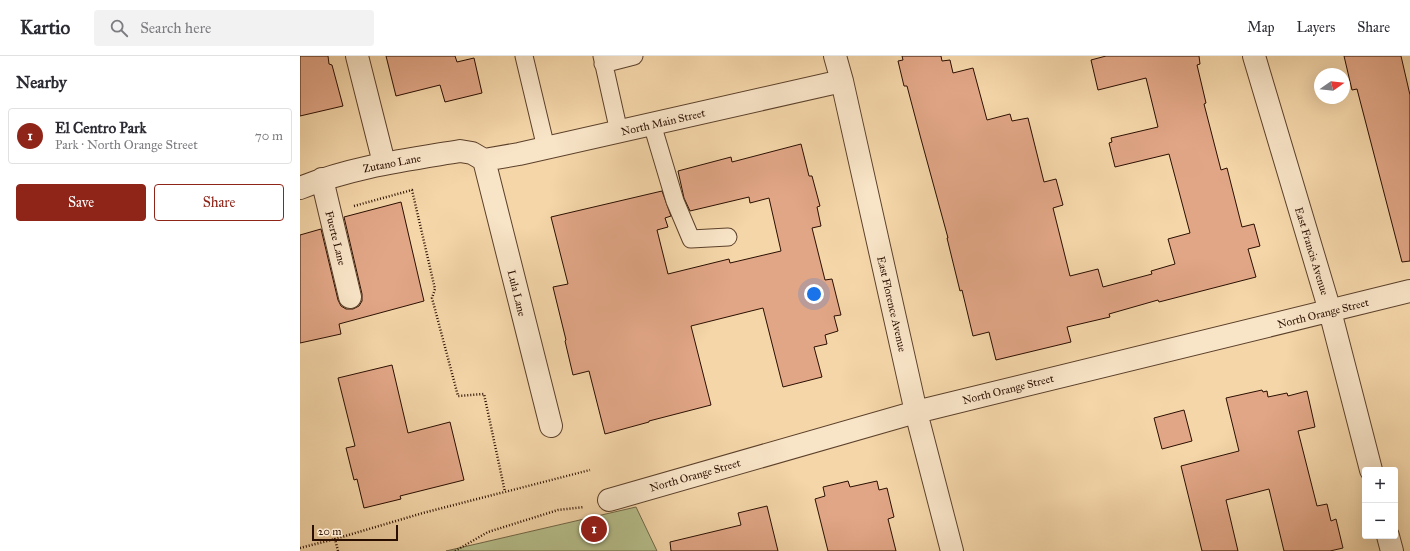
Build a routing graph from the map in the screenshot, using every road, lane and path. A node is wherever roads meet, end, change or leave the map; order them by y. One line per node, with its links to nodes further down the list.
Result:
1 (357, 56): 12 (street)
2 (524, 56): 10 (lane)
3 (634, 56): 6 (lane)
4 (835, 56): 7 (street, East Florence Avenue)
5 (1254, 56): 19 (street, East Francis Avenue)
6 (602, 60): 9 (lane)
7 (842, 82): 8 (street, North Main Street); 20 (street, East Florence Avenue)
8 (652, 124): 9 (street, North Main Street); 16 (lane)
9 (619, 132): 10 (street, North Main Street)
10 (546, 148): 11 (street, North Main Street)
11 (484, 160): 12 (street, Zutano Lane); 21 (street, Lula Lane)
12 (384, 163): 13 (street, Zutano Lane)
13 (322, 179): 14 (street, Zutano Lane); 15 (street, Fuerte Lane)
14 (300, 188)
15 (329, 210): 18 (street, Fuerte Lane); 24 (path)
16 (728, 237)
17 (1410, 291): 19 (street, North Orange Street)
18 (350, 297)
19 (1330, 311): 20 (street, North Orange Street); 22 (street, East Francis Avenue)
20 (916, 412): 25 (street, North Orange Street); 32 (street, East Florence Avenue)
21 (551, 426)
22 (1370, 467)
23 (590, 470): 24 (path)
24 (505, 492): 27 (path)
25 (609, 500)
26 (587, 506): 31 (path)
27 (335, 539): 29 (path); 30 (path)
28 (1389, 539): 33 (street)
29 (300, 548)
30 (338, 551)
31 (455, 551)
32 (952, 551)
33 (1392, 551)

